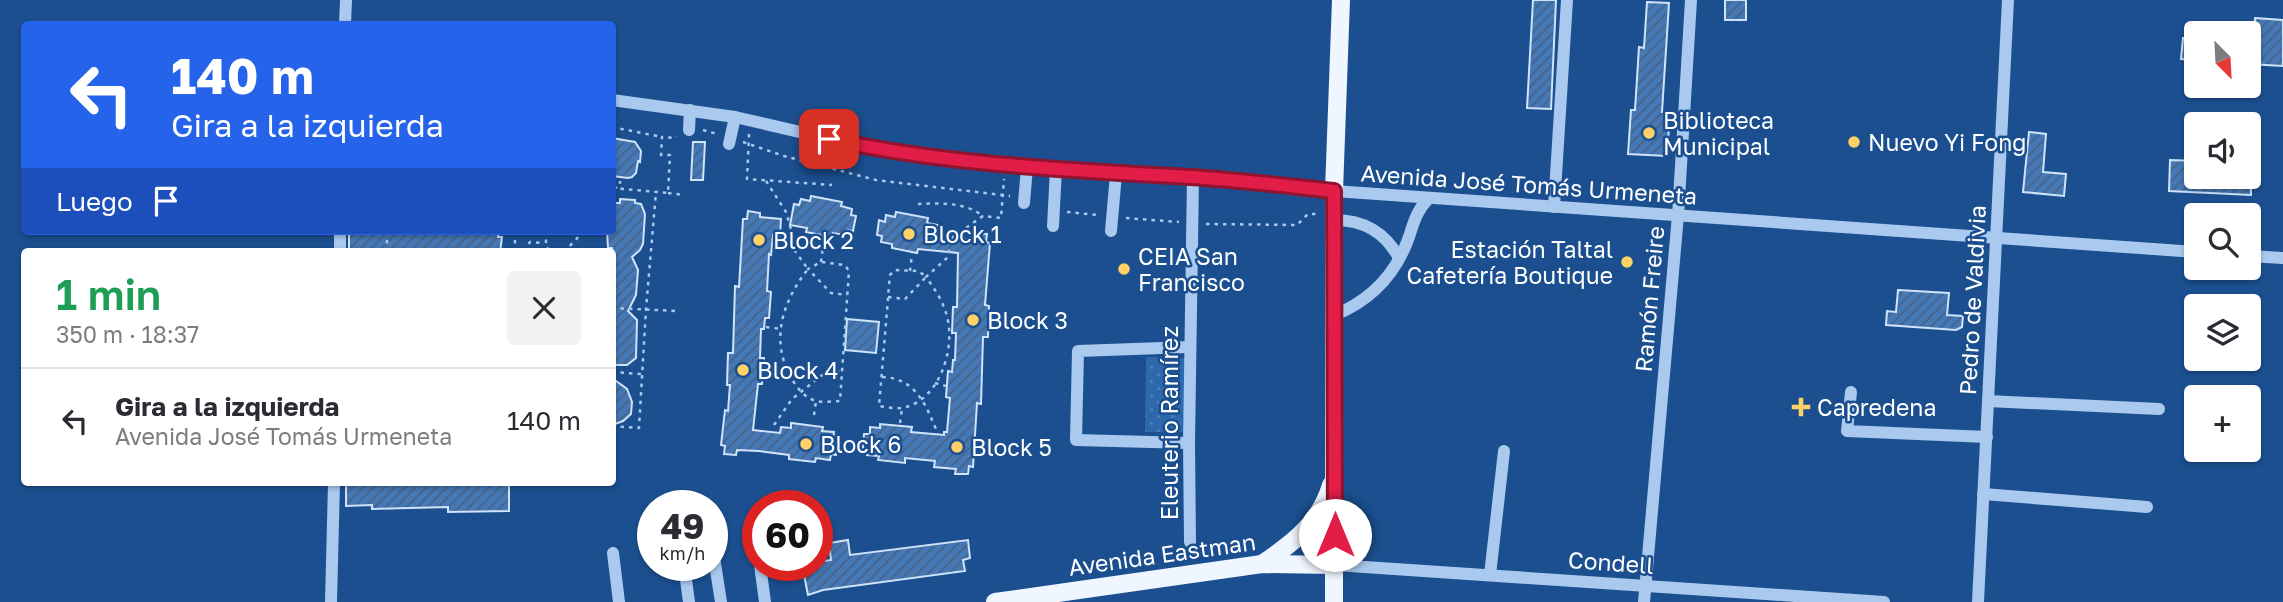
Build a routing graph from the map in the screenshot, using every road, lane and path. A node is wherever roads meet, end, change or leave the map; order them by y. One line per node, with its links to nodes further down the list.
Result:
1 (346, 0): 6 (street)
2 (1341, 0): 26 (main road)
3 (1567, 0): 34 (street)
4 (1691, 0): 35 (street, Ramón Freire)
5 (2008, 0): 42 (street, Pedro de Valdivia)
6 (345, 21)
7 (616, 101): 8 (street, Avenida José Tomás Urmeneta)
8 (690, 110): 9 (street, Avenida José Tomás Urmeneta); 12 (street)
9 (735, 117): 10 (street, Avenida José Tomás Urmeneta); 14 (street)
10 (750, 120): 15 (path); 16 (street, Avenida José Tomás Urmeneta)
11 (616, 128): 13 (path)
12 (688, 128): 13 (path); 14 (path)
13 (662, 137): 28 (path)
14 (730, 141): 15 (path)
15 (748, 144): 22 (path); 30 (path)
16 (1006, 165): 17 (street, Avenida José Tomás Urmeneta); 30 (path)
17 (1027, 167): 18 (street, Avenida José Tomás Urmeneta); 32 (street)
18 (1055, 169): 19 (street, Avenida José Tomás Urmeneta); 38 (street)
19 (1116, 174): 20 (street, Avenida José Tomás Urmeneta); 39 (street)
20 (1193, 177): 26 (street, Avenida José Tomás Urmeneta); 69 (street, Eleuterio Ramírez)
21 (620, 181): 24 (path)
22 (766, 181): 23 (path); 56 (path)
23 (832, 186)
24 (616, 187)
25 (616, 189): 27 (path)
26 (1334, 191): 31 (street, Avenida José Tomás Urmeneta); 37 (main road)
27 (656, 192): 28 (path); 62 (path)
28 (668, 193): 29 (path)
29 (684, 195)
30 (1003, 195): 32 (path); 36 (path)
31 (1429, 198): 34 (street, Avenida José Tomás Urmeneta); 53 (street)
32 (1024, 200)
33 (918, 204): 36 (path)
34 (1555, 207): 35 (street, Avenida José Tomás Urmeneta)
35 (1678, 215): 42 (street, Avenida José Tomás Urmeneta); 105 (street, Ramón Freire)
36 (983, 216): 51 (path)
37 (1334, 220): 53 (street); 64 (main road)
38 (1053, 226)
39 (1111, 230)
40 (546, 235): 44 (path)
41 (580, 235): 47 (path)
42 (1996, 238): 48 (street, Avenida José Tomás Urmeneta); 82 (street, Pedro de Valdivia)
43 (824, 240): 55 (path)
44 (546, 243): 45 (path); 46 (path)
45 (527, 248)
46 (548, 248)
47 (568, 248)
48 (2184, 251)
49 (912, 254): 57 (path)
50 (955, 256): 51 (path)
51 (948, 257): 58 (path)
52 (2261, 257): 54 (street)
53 (1399, 258): 64 (street)
54 (2283, 258)
55 (821, 262): 56 (path); 59 (path)
56 (808, 269): 59 (path); 68 (path)
57 (910, 271): 58 (path); 60 (path)
58 (926, 277): 60 (path); 65 (path)
59 (847, 295): 73 (path)
60 (888, 297): 75 (path)
61 (616, 308): 62 (path)
62 (646, 309): 63 (path); 74 (path)
63 (677, 311)
64 (1335, 315): 93 (main road)
65 (947, 318): 66 (path); 76 (path)
66 (952, 320)
67 (766, 327): 68 (path)
68 (781, 328): 71 (path)
69 (1190, 347): 91 (street, Eleuterio Ramírez); 91 (street)
70 (771, 371): 71 (path)
71 (787, 371): 78 (path)
72 (616, 372): 74 (path)
73 (842, 372): 78 (path); 81 (path)
74 (642, 374): 88 (path)
75 (881, 377): 80 (path); 83 (path)
76 (935, 383): 77 (path); 80 (path)
77 (946, 386)
78 (800, 392): 81 (path); 87 (path)
79 (1851, 392): 90 (street)
80 (923, 398): 83 (path); 89 (path)
81 (816, 401): 85 (path)
82 (1988, 401): 84 (street); 90 (street, Pedro de Valdivia)
83 (902, 409): 86 (path)
84 (2160, 409)
85 (814, 415)
86 (900, 423)
87 (774, 425)
88 (616, 426)
89 (939, 434)
90 (1987, 437): 95 (street, Pedro de Valdivia)
91 (1189, 443): 97 (street, Eleuterio Ramírez)
92 (1504, 452): 101 (street)
93 (1335, 465): 99 (main road); 100 (main road)
94 (334, 486): 106 (street)
95 (1983, 494): 96 (street); 115 (street, Pedro de Valdivia)
96 (2147, 507)
97 (1190, 542)
98 (612, 553): 107 (street)
99 (1262, 564): 100 (main road, Avenida Eastman); 111 (main road, Avenida Eastman)
100 (1335, 565): 101 (street, Condell); 112 (main road)
101 (1490, 575): 105 (street, Condell)
102 (686, 581): 108 (street)
103 (718, 581): 109 (street)
104 (762, 581): 110 (street)
105 (1645, 586): 113 (street, Ramón Freire); 114 (street, Condell)
106 (331, 602)
107 (620, 602)
108 (689, 602)
109 (721, 602)
110 (765, 602)
111 (995, 602)
112 (1334, 602)
113 (1644, 602)
114 (1884, 602)
115 (1978, 602)

